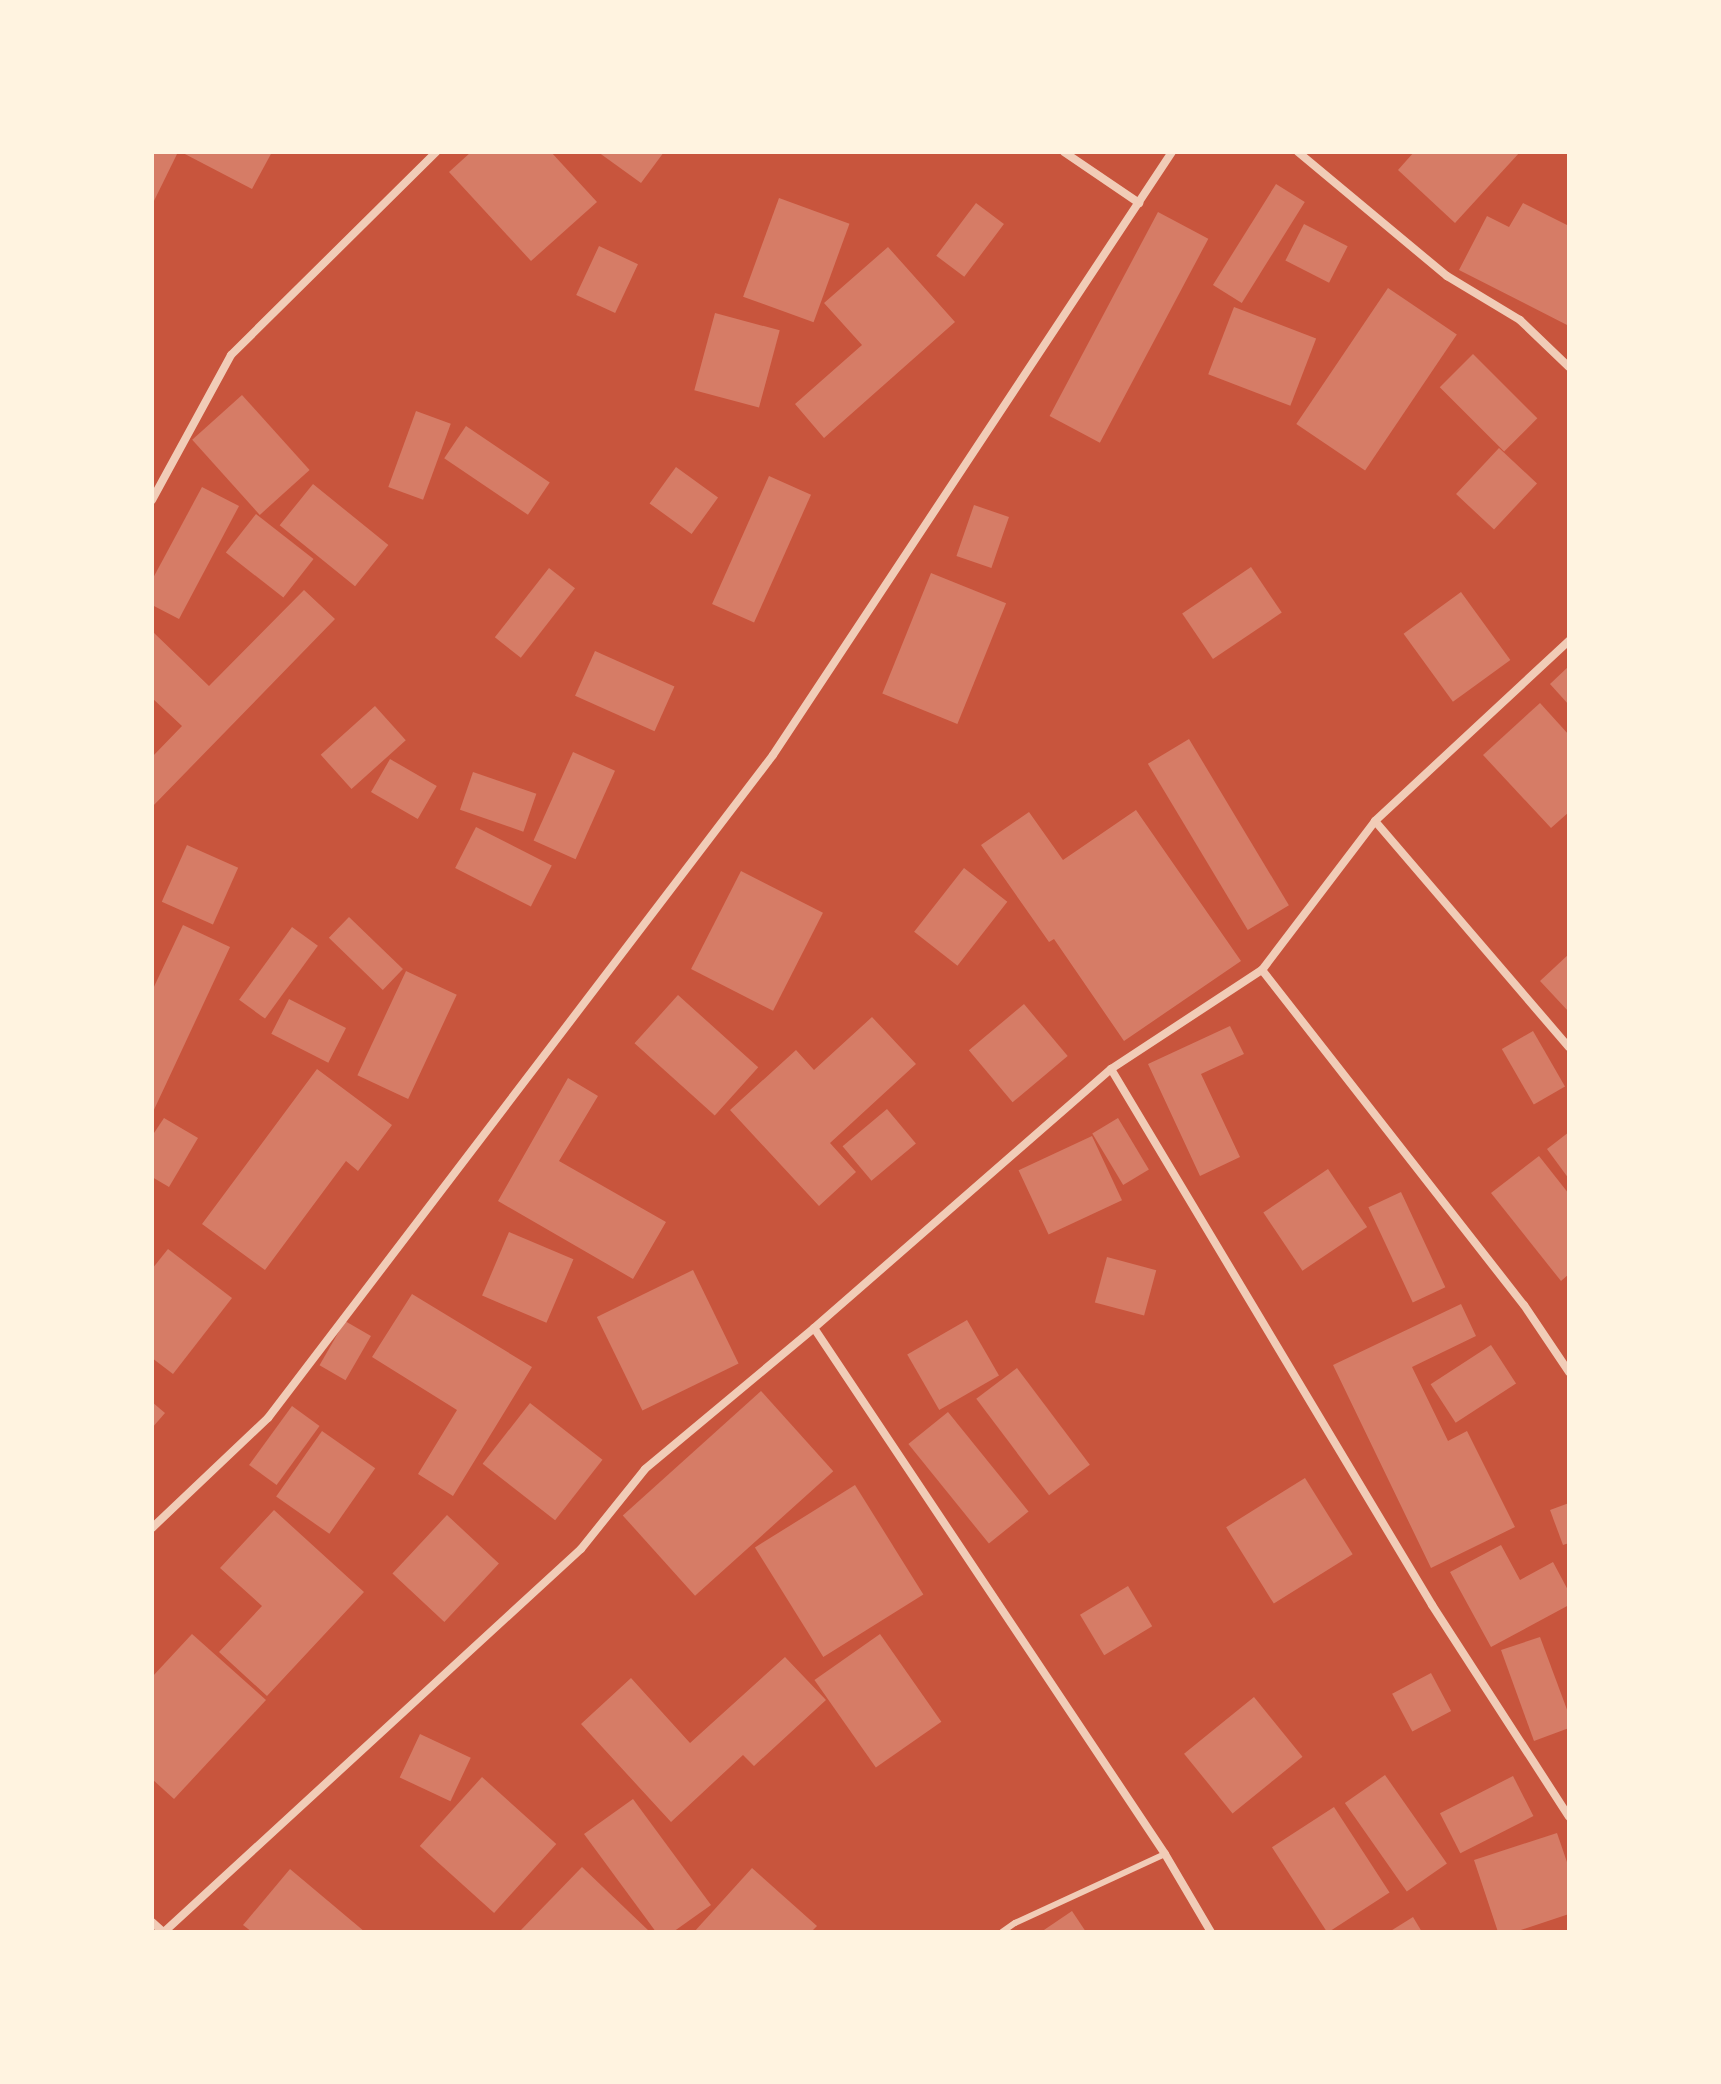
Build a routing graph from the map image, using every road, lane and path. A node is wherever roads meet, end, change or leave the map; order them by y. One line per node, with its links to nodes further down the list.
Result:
1 (1064, 152): 5 (street)
2 (1172, 152): 5 (street)
3 (1298, 152): 6 (street)
4 (430, 154): 7 (street)
5 (1139, 203): 15 (street)
6 (1569, 367)
7 (152, 500)
8 (1569, 641): 9 (street)
9 (1375, 821): 10 (street); 11 (street)
10 (1262, 970): 12 (street); 14 (street)
11 (1569, 1047)
12 (1111, 1069): 13 (street); 16 (street)
13 (814, 1328): 17 (street); 19 (street)
14 (1569, 1372)
15 (152, 1528)
16 (1569, 1817)
17 (1165, 1854): 20 (lane); 21 (street)
18 (152, 1922): 19 (street)
19 (164, 1932)
20 (1002, 1932)
21 (1211, 1932)

